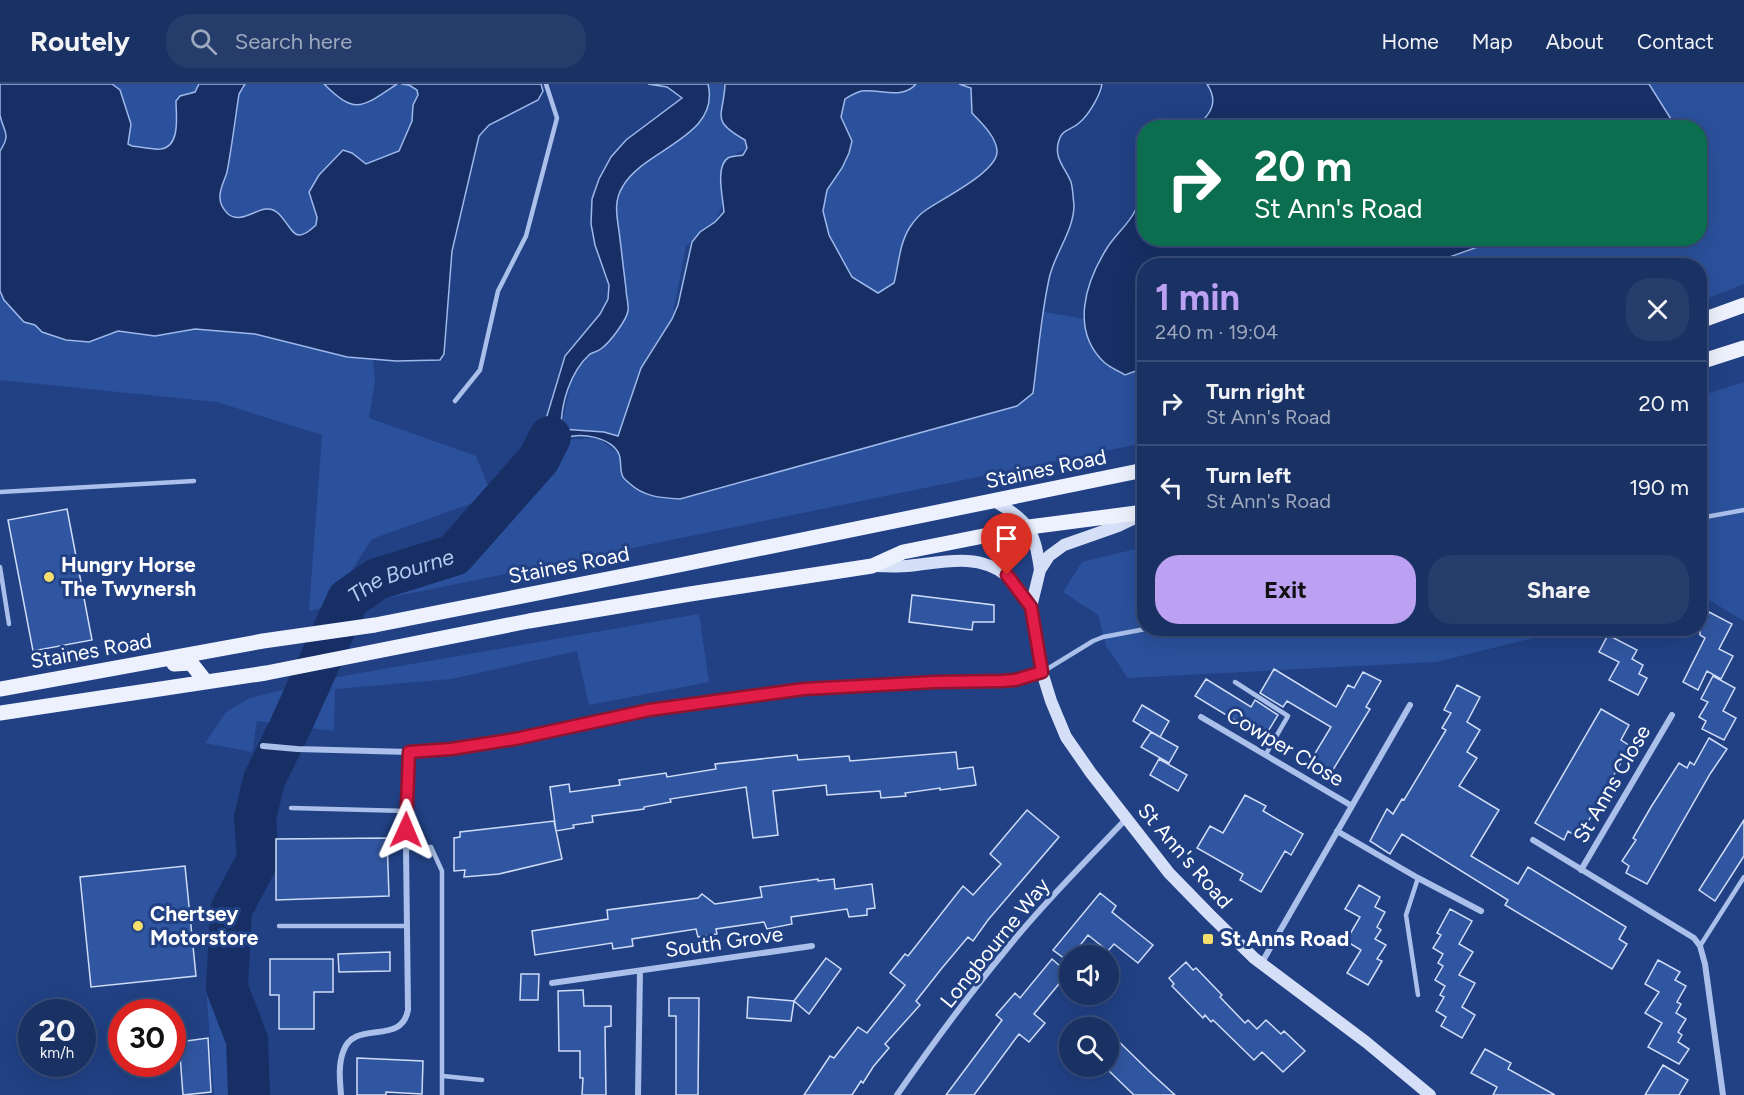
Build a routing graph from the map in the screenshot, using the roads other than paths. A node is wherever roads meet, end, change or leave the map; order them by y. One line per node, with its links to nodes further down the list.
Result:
1 (546, 84): 6 (lane)
2 (1744, 305): 3 (main road)
3 (1707, 318)
4 (1744, 348): 5 (main road)
5 (1707, 361)
6 (455, 401)
7 (1137, 471): 10 (main road, Staines Road)
8 (194, 482): 9 (lane)
9 (0, 492)
10 (994, 501): 15 (main road); 22 (main road, Staines Road)
11 (1744, 510): 14 (lane)
12 (1137, 513): 15 (main road)
13 (1137, 516): 18 (main road, St Ann's Road)
14 (1707, 517)
15 (1029, 527): 16 (main road); 18 (main road, St Ann's Road)
16 (872, 566): 19 (main road, St Ann's Road); 24 (main road)
17 (0, 567): 20 (lane)
18 (1040, 570): 19 (main road, St Ann's Road)
19 (1031, 607): 23 (main road, St Ann's Road)
20 (9, 624)
21 (1137, 631): 23 (lane)
22 (121, 667): 24 (main road); 26 (main road, Staines Road)
23 (1042, 672): 32 (street); 37 (main road, St Ann's Road)
24 (206, 682): 28 (main road)
25 (1235, 682): 33 (lane)
26 (0, 689)
27 (1410, 705): 34 (street, Cowper Close)
28 (0, 713)
29 (1672, 715): 41 (street, St Anns Close)
30 (1201, 717): 33 (street, Cowper Close)
31 (263, 746): 32 (street)
32 (409, 752): 36 (street)
33 (1266, 754): 34 (street, Cowper Close)
34 (1352, 806): 38 (street, Cowper Close)
35 (291, 808): 36 (lane)
36 (406, 811): 40 (street)
37 (1126, 819): 49 (main road, St Ann's Road); 59 (street, Longbourne Way)
38 (1337, 831): 43 (street); 49 (street, Cowper Close)
39 (1533, 840): 41 (street, St Anns Close)
40 (406, 848): 46 (street); 53 (lane)
41 (1581, 870): 48 (street, St Anns Close)
42 (1744, 877): 48 (lane)
43 (1418, 878): 44 (street); 52 (lane)
44 (1481, 911)
45 (279, 926): 46 (lane)
46 (406, 926): 56 (street)
47 (812, 946): 50 (street, South Grove)
48 (1700, 946): 60 (street)
49 (1262, 963): 55 (main road, St Ann's Road)
50 (640, 971): 51 (street, South Grove); 58 (street, South Grove)
51 (552, 983)
52 (1418, 995)
53 (443, 1076): 54 (lane); 57 (lane)
54 (482, 1080)
55 (1426, 1093)
56 (340, 1095)
57 (442, 1095)
58 (638, 1095)
59 (897, 1095)
60 (1723, 1095)

